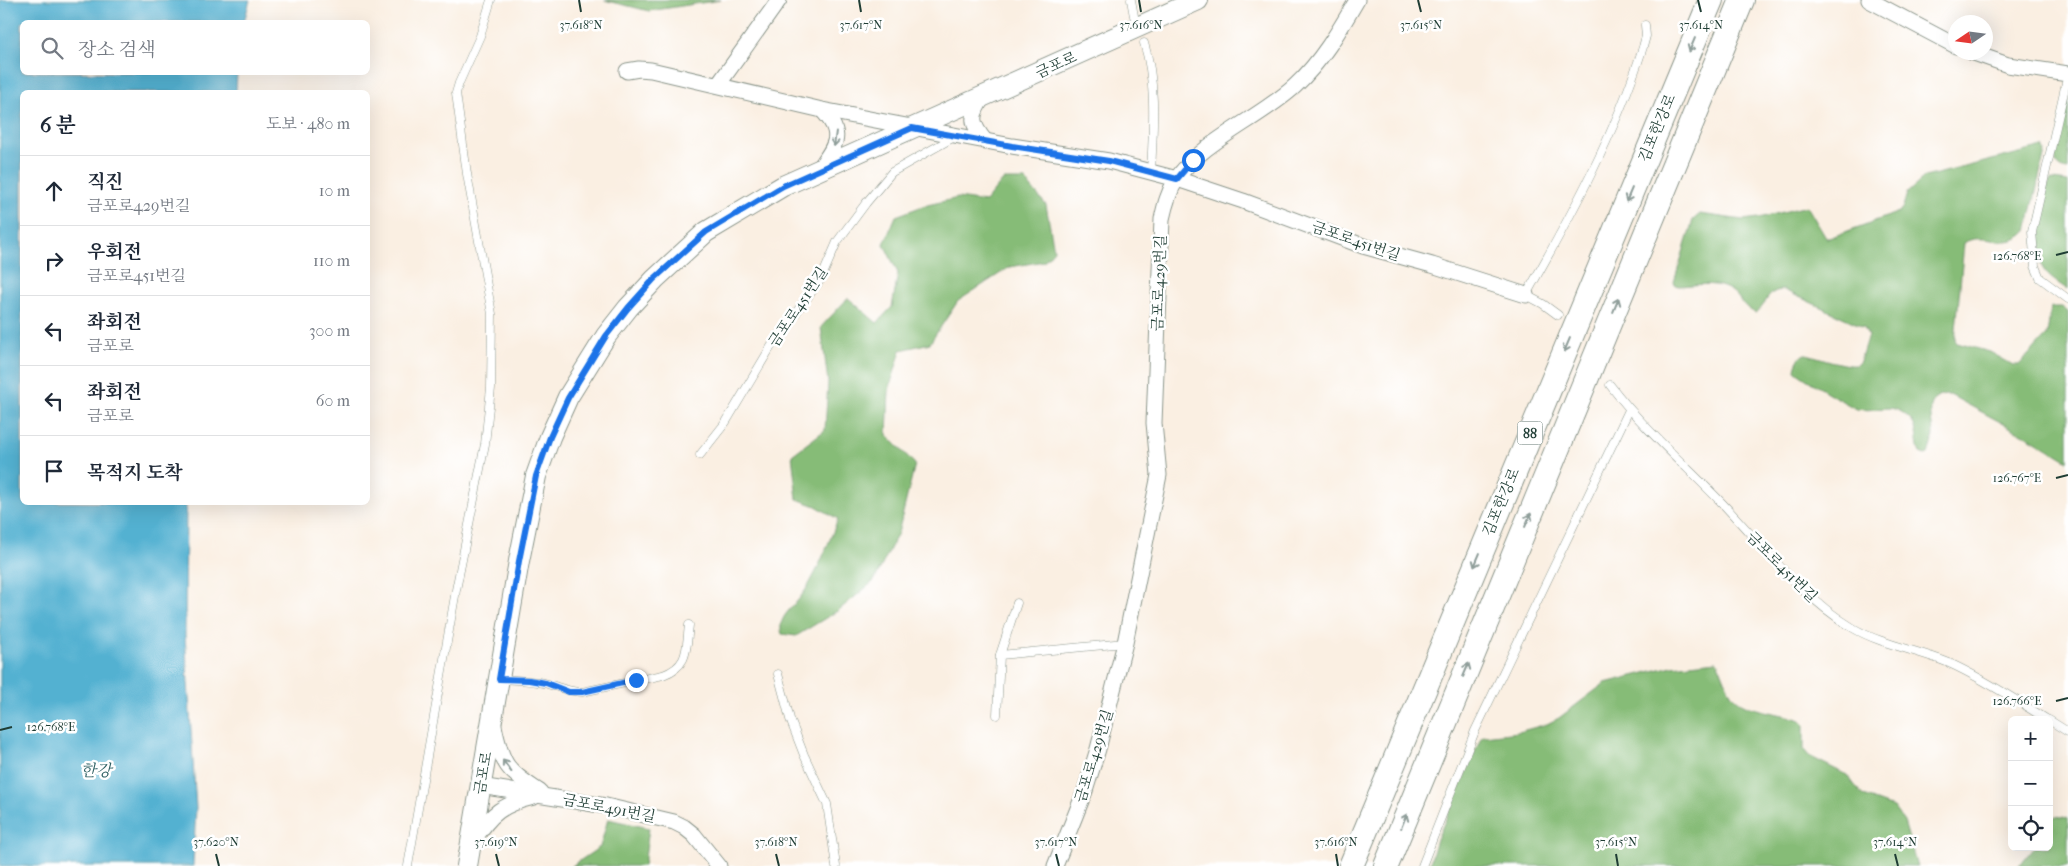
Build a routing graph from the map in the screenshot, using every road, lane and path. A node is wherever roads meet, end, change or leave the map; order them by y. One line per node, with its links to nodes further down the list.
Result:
1 (491, 0): 45 (lane)
2 (779, 0): 16 (street)
3 (1131, 0): 9 (lane)
4 (1198, 0): 17 (main road, 금포로)
5 (1357, 0): 24 (street, 금포로429번길)
6 (1711, 0): 50 (highway, 김포한강로 / 88, one-way to 50)
7 (1742, 0): 51 (highway, 김포한강로 / 88, one-way to 7)
8 (1869, 0): 11 (street)
9 (1134, 16)
10 (1645, 25): 25 (lane)
11 (1948, 42)
12 (1144, 43): 23 (lane)
13 (1993, 60): 15 (street)
14 (627, 71): 16 (street)
15 (2068, 74): 26 (lane)
16 (718, 85): 18 (street)
17 (984, 96): 19 (main road, 금포로); 21 (street)
18 (822, 110): 19 (street); 22 (street, one-way to 22)
19 (912, 128): 20 (street, 금포로451번길); 22 (main road, 금포로)
20 (956, 136): 21 (street, 금포로451번길); 30 (lane, 금포로451번길)
21 (986, 142): 23 (street, 금포로451번길)
22 (819, 168): 36 (main road, 금포로)
23 (1151, 172): 24 (street, 금포로451번길)
24 (1177, 179): 25 (street, 금포로451번길); 33 (street, 금포로429번길)
25 (1526, 296): 27 (lane, 금포로451번길)
26 (2068, 298)
27 (1558, 315)
28 (1610, 385): 29 (lane, 금포로451번길)
29 (1630, 410): 38 (lane, 금포로451번길); 52 (lane)
30 (700, 455)
31 (1017, 602): 34 (lane)
32 (689, 625): 36 (lane)
33 (1125, 643): 34 (lane); 49 (street, 금포로429번길)
34 (1000, 655): 37 (lane)
35 (778, 674): 48 (lane)
36 (499, 679): 39 (main road, 금포로)
37 (998, 715)
38 (2042, 716)
39 (492, 718): 42 (main road, 금포로); 43 (street, one-way to 39)
40 (2053, 723): 41 (lane, 금포로451번길)
41 (2068, 732)
42 (480, 786): 43 (street, 금포로491번길); 44 (main road, 금포로)
43 (545, 795): 44 (street); 47 (street, 금포로491번길)
44 (470, 845): 46 (main road, 금포로)
45 (408, 866)
46 (467, 866)
47 (719, 866)
48 (836, 866)
49 (1055, 866)
50 (1351, 866)
51 (1386, 866)
52 (1422, 866)

